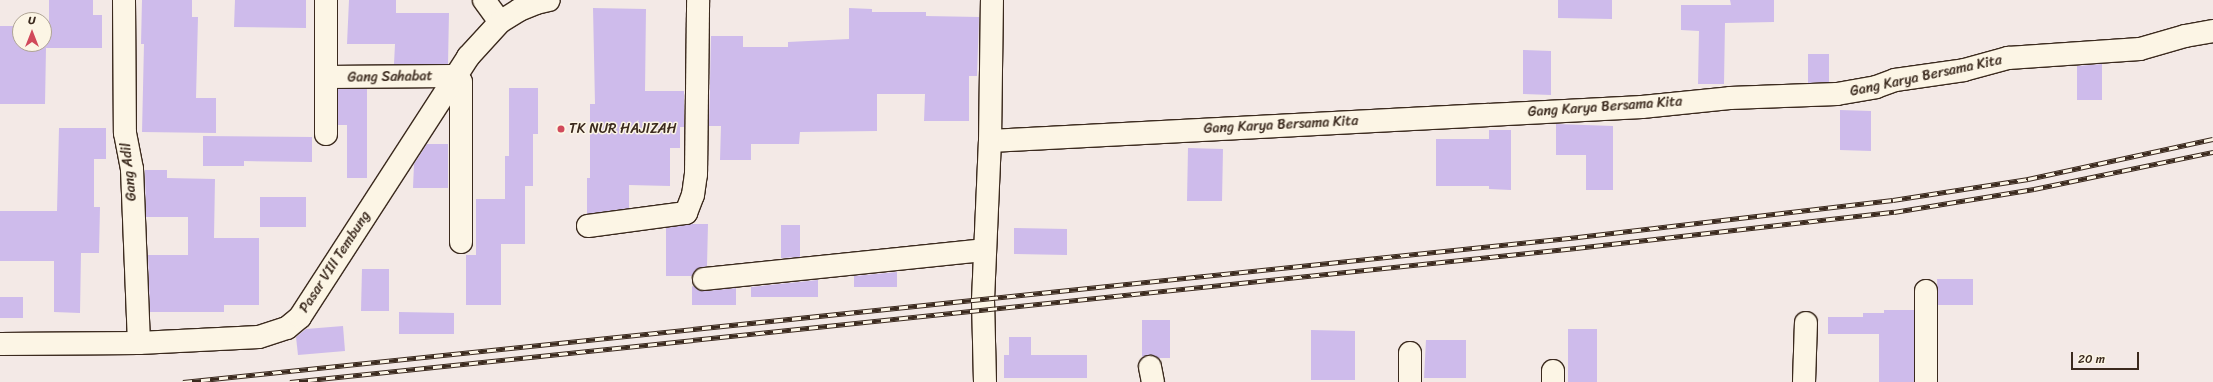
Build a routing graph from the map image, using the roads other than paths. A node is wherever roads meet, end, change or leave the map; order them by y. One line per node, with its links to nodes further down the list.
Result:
1 (124, 0): 19 (street, Gang Adil)
2 (326, 0): 10 (street)
3 (484, 0): 7 (street)
4 (550, 0): 7 (street, Pasar VIII Tembung)
5 (698, 0): 13 (street)
6 (992, 0): 12 (street)
7 (500, 22): 9 (street, Pasar VIII Tembung)
8 (2213, 32): 12 (street, Gang Karya Bersama Kita)
9 (454, 76): 10 (street, Gang Sahabat); 14 (street); 19 (street, Pasar VIII Tembung)
10 (326, 77): 11 (street)
11 (326, 134)
12 (990, 141): 15 (street)
13 (588, 226)
14 (461, 242)
15 (985, 250): 16 (street); 22 (street)
16 (704, 279)
17 (1926, 291): 25 (street)
18 (1806, 323): 24 (street)
19 (139, 343): 20 (street, Pasar VIII Tembung)
20 (0, 344)
21 (1410, 353): 23 (street)
22 (985, 382)
23 (1410, 382)
24 (1804, 382)
25 (1926, 382)

